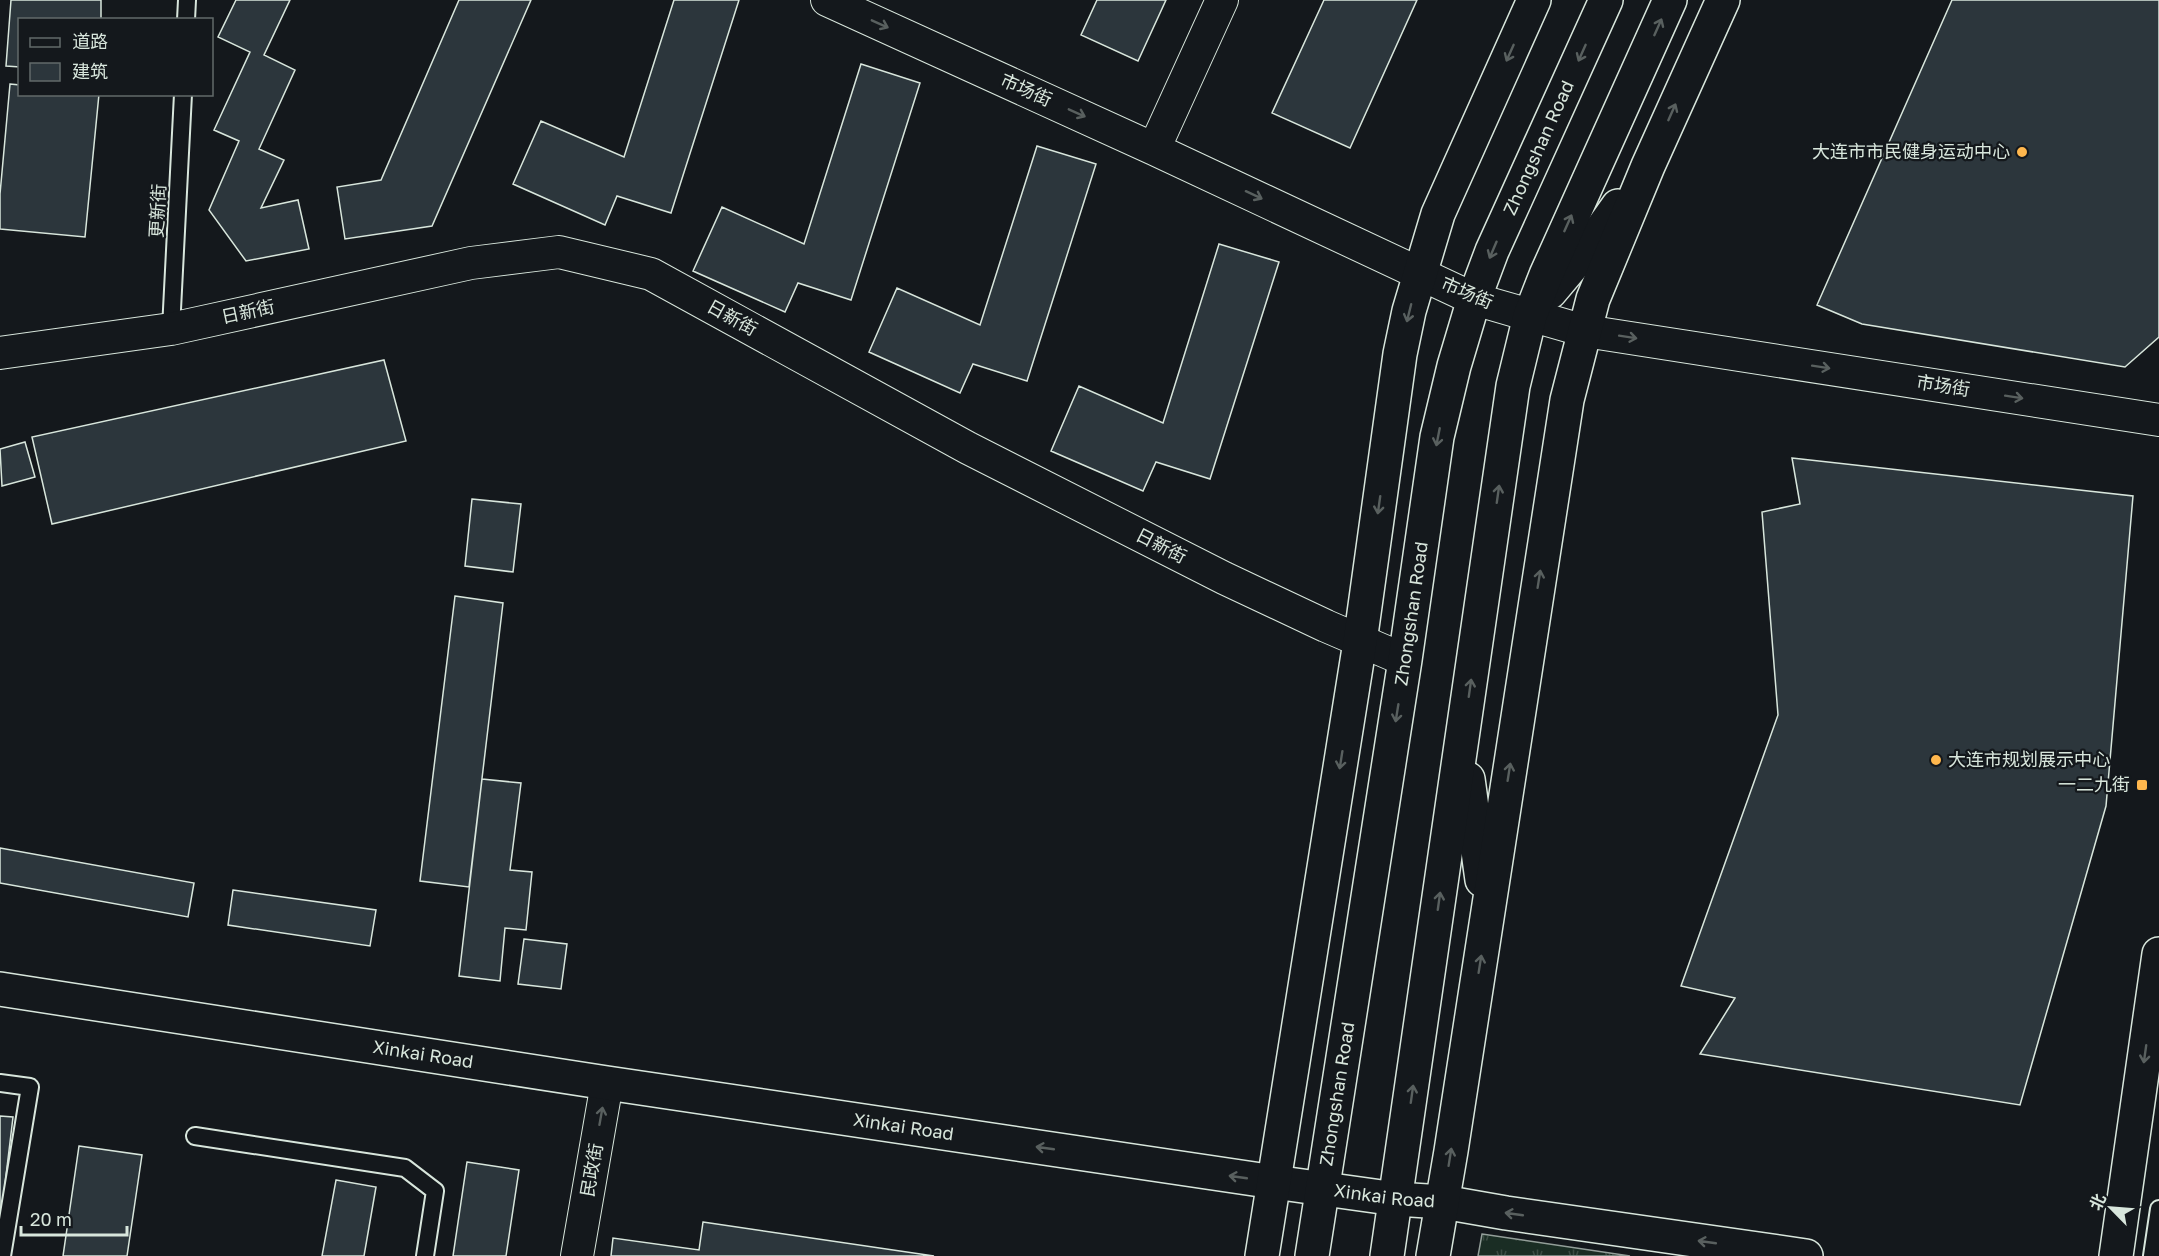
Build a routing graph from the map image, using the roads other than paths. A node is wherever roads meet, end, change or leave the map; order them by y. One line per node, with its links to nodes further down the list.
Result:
1 (187, 0): 8 (lane)
2 (827, 0): 10 (street, 市场街, one-way to 10)
3 (1222, 0): 10 (street)
4 (1534, 0): 12 (main road, one-way to 12)
5 (1606, 0): 13 (main road, Zhongshan Road, one-way to 13)
6 (1670, 0): 14 (main road, one-way to 6)
7 (1723, 0): 11 (main road, one-way to 7)
8 (186, 18)
9 (183, 96): 15 (lane, 更新街)
10 (1154, 148): 12 (street, 市场街, one-way to 12)
11 (1648, 166): 14 (main road); 16 (main road)
12 (1421, 273): 13 (street, 市场街); 19 (main road, one-way to 19)
13 (1474, 299): 14 (street, 市场街); 20 (main road, Zhongshan Road, one-way to 20)
14 (1530, 316): 16 (street, 市场街); 21 (main road, one-way to 14)
15 (171, 329): 17 (street, 日新街); 19 (street, 日新街)
16 (1585, 331): 18 (street, 市场街, one-way to 18); 22 (main road, one-way to 16)
17 (0, 354)
18 (2159, 420)
19 (1360, 642): 20 (street, 日新街); 28 (main road, one-way to 28)
20 (1405, 660): 29 (main road, Zhongshan Road, one-way to 29)
21 (1463, 738): 22 (main road); 30 (main road, one-way to 21)
22 (1487, 917): 31 (main road, one-way to 22)
23 (2159, 954): 41 (main road, one-way to 41)
24 (0, 989): 26 (main road, Xinkai Road)
25 (0, 1083): 33 (lane)
26 (607, 1083): 28 (main road, Xinkai Road, one-way to 26); 35 (street, 民政街, one-way to 26)
27 (195, 1136): 34 (lane)
28 (1274, 1182): 29 (main road, Xinkai Road); 36 (main road)
29 (1322, 1188): 30 (main road, Xinkai Road); 37 (main road, Zhongshan Road)
30 (1396, 1199): 31 (main road, Xinkai Road); 38 (main road)
31 (1443, 1202): 39 (main road); 40 (main road, Xinkai Road, one-way to 31)
32 (2159, 1209): 42 (lane)
33 (2, 1256)
34 (425, 1256)
35 (577, 1256)
36 (1262, 1256)
37 (1312, 1256)
38 (1387, 1256)
39 (1433, 1256)
40 (1806, 1256)
41 (2116, 1256)
42 (2152, 1256)

